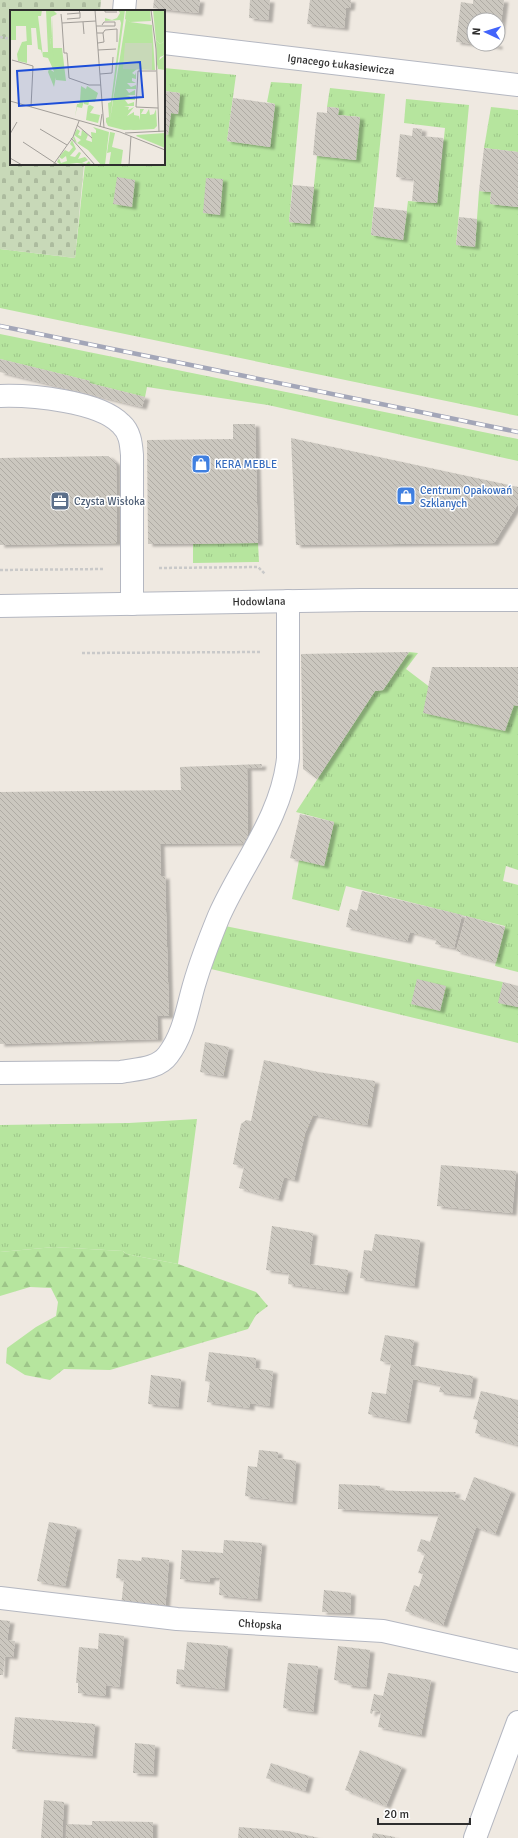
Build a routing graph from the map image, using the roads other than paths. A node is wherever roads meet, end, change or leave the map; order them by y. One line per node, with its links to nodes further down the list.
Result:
1 (125, 0): 2 (street)
2 (124, 10)
3 (165, 43): 4 (street, Ignacego Łukasiewicza)
4 (518, 85)
5 (0, 396): 8 (street)
6 (518, 600): 7 (street, Hodowlana)
7 (288, 601): 8 (street, Hodowlana); 10 (street)
8 (132, 604): 9 (street, Hodowlana)
9 (0, 606)
10 (0, 1073)
11 (0, 1598): 12 (street, Chłopska)
12 (518, 1661)
13 (518, 1722): 14 (street)
14 (475, 1838)

